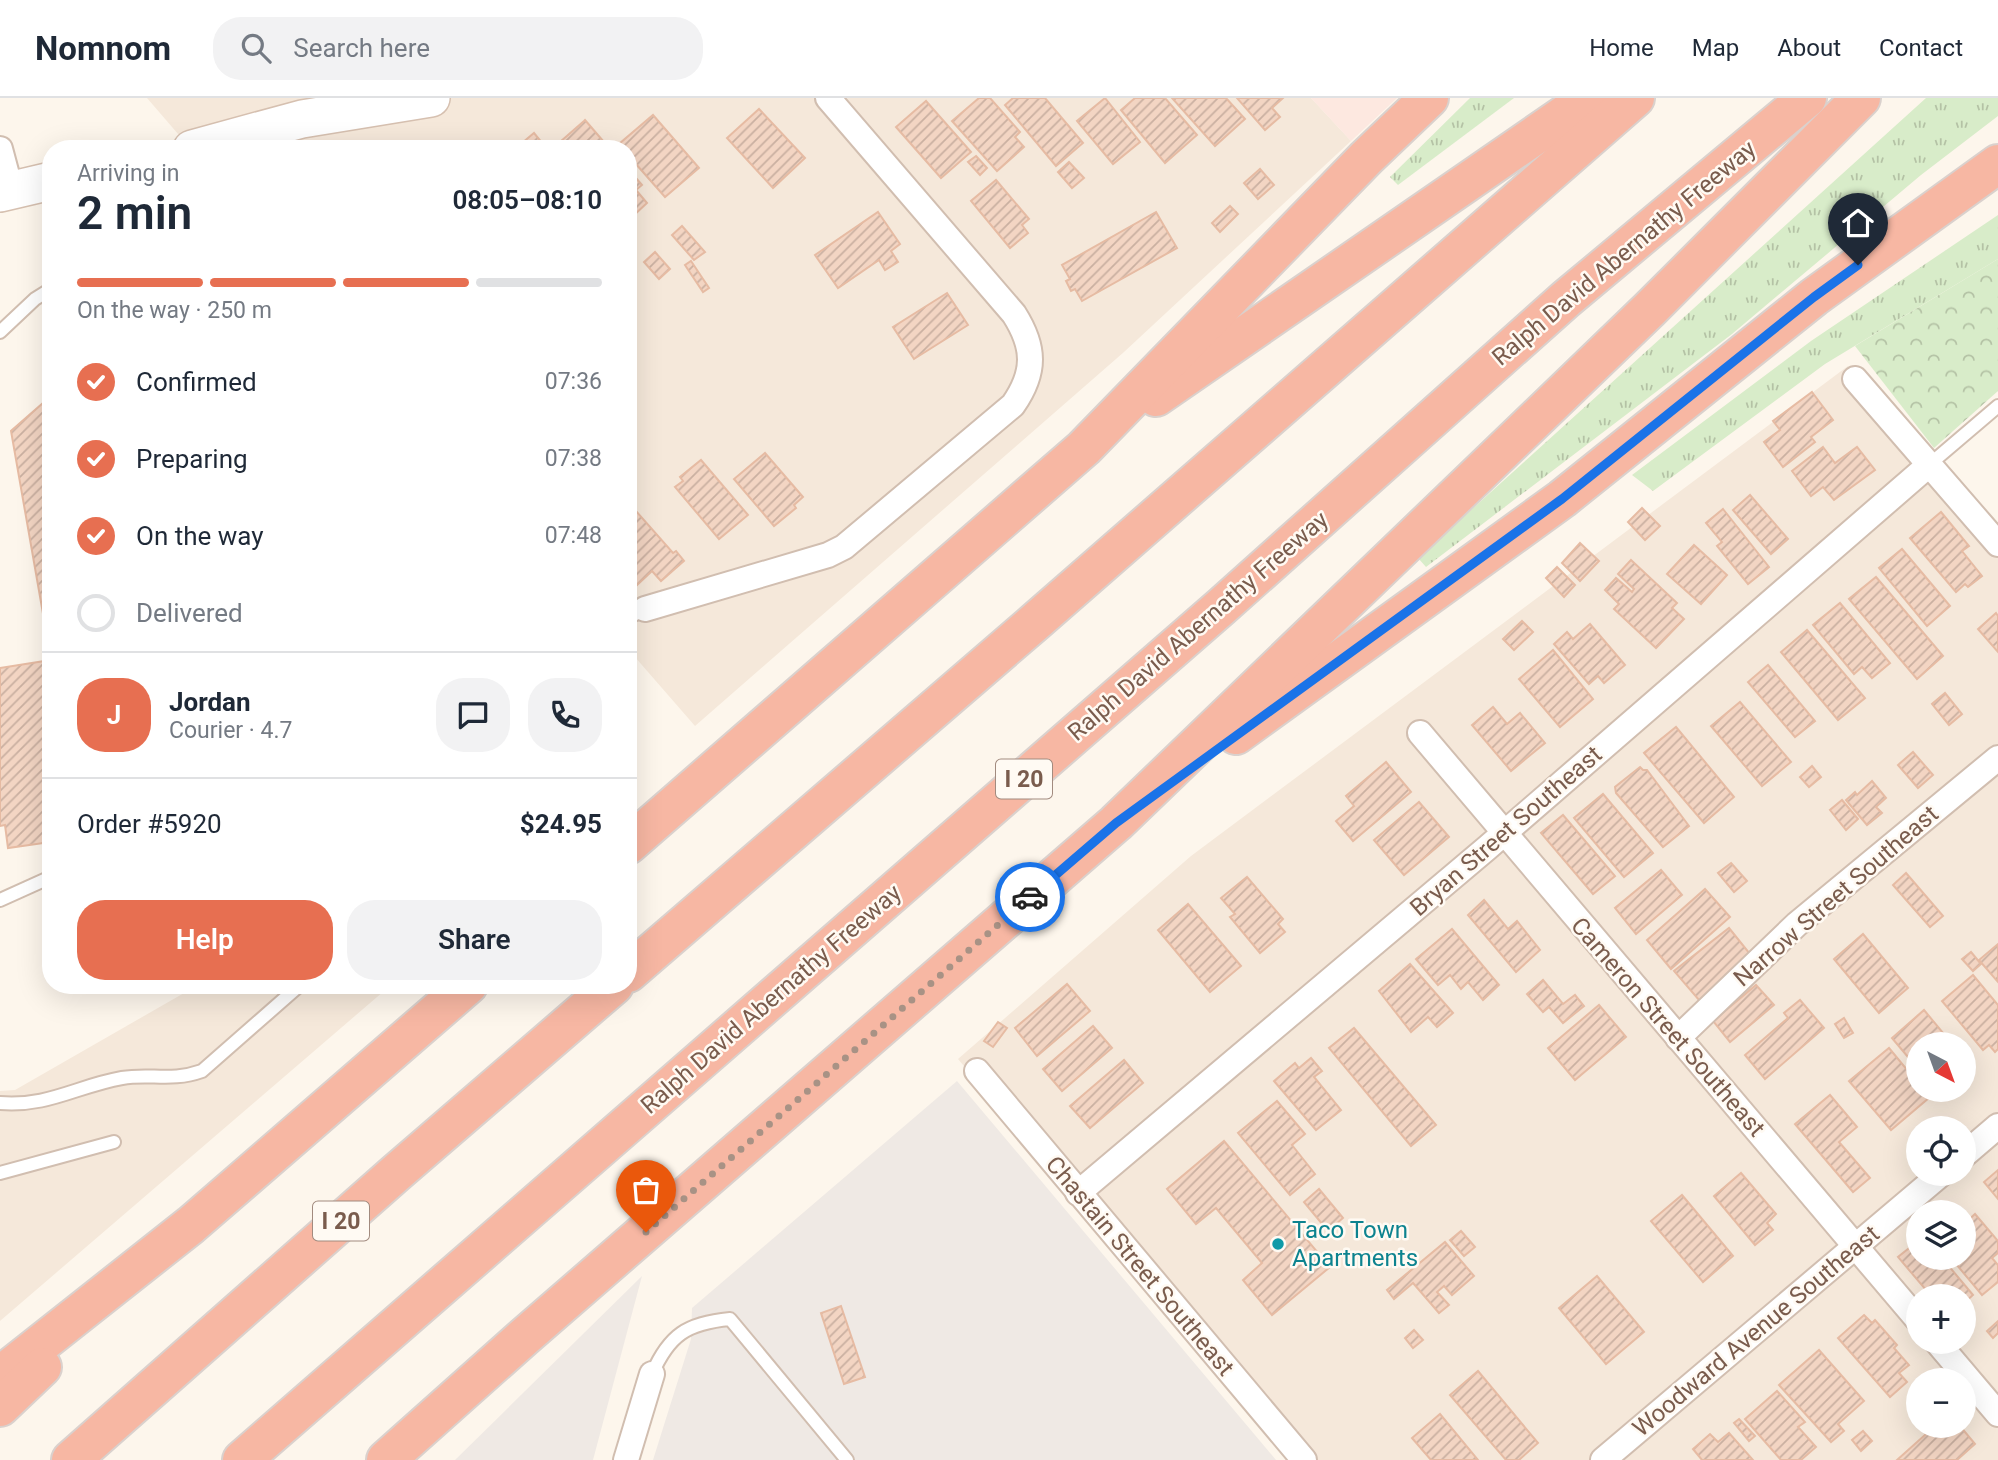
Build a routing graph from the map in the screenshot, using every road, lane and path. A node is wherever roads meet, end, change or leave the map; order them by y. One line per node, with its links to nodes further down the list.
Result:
1 (431, 98): 8 (street)
2 (828, 98): 20 (street)
3 (1429, 98): 17 (highway)
4 (1589, 98): 17 (highway)
5 (1635, 98): 28 (highway)
6 (1807, 98): 50 (highway, Ralph David Abernathy Freeway / I 20)
7 (1861, 98): 23 (highway)
8 (225, 140)
9 (0, 152): 12 (street)
10 (1998, 164): 23 (highway)
11 (42, 183): 12 (street)
12 (5, 191)
13 (42, 295): 14 (lane)
14 (0, 332)
15 (1855, 379): 18 (street)
16 (1998, 407): 18 (lane)
17 (1084, 448): 25 (highway)
18 (1930, 464): 19 (street); 24 (street, Bryan Street Southeast)
19 (1998, 544)
20 (637, 613)
21 (1420, 733): 24 (street, Cameron Street Southeast)
22 (1998, 758): 32 (street, Narrow Street Southeast)
23 (1116, 823): 51 (highway)
24 (1504, 834): 32 (street, Cameron Street Southeast); 40 (street, Bryan Street Southeast)
25 (637, 837)
26 (42, 881): 27 (lane)
27 (0, 900)
28 (637, 965)
29 (290, 994): 34 (lane)
30 (458, 994): 41 (highway)
31 (604, 994): 49 (highway, I 20)
32 (1678, 1038): 42 (street, Cameron Street Southeast)
33 (976, 1071): 40 (street, Chastain Street Southeast)
34 (0, 1103)
35 (1998, 1126): 37 (street)
36 (114, 1142): 38 (lane)
37 (1976, 1145)
38 (0, 1173)
39 (1927, 1186): 42 (street, Woodward Avenue Southeast)
40 (1079, 1193): 54 (street, Chastain Street Southeast)
41 (191, 1225): 46 (highway); 47 (highway)
42 (1855, 1246): 43 (street, Cameron Street Southeast); 55 (street, Woodward Avenue Southeast)
43 (1906, 1306)
44 (1947, 1354): 48 (street)
45 (652, 1374): 52 (street); 53 (lane)
46 (0, 1376)
47 (0, 1407)
48 (1998, 1413)
49 (71, 1460)
50 (242, 1460)
51 (386, 1460)
52 (626, 1460)
53 (847, 1460)
54 (1304, 1460)
55 (1603, 1460)

